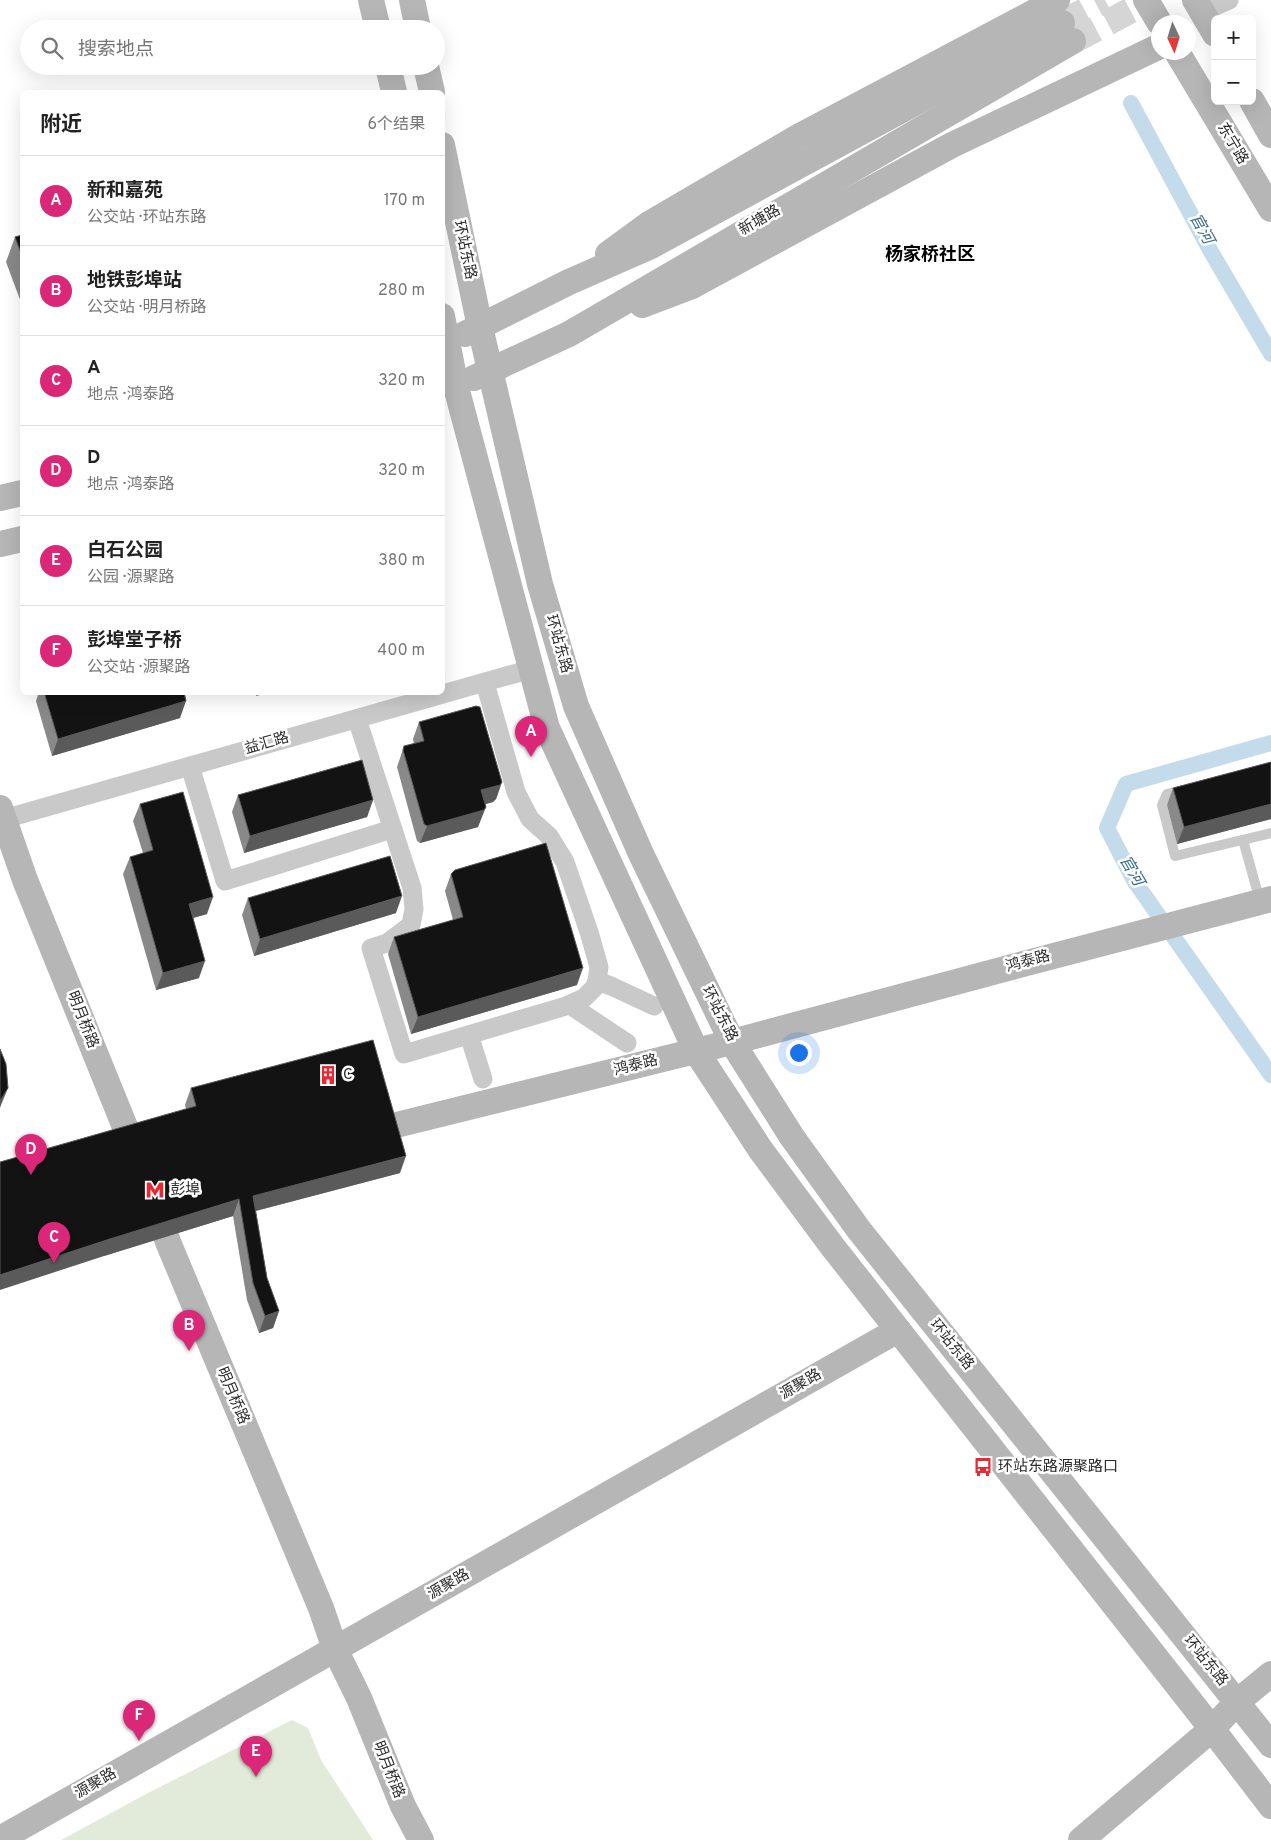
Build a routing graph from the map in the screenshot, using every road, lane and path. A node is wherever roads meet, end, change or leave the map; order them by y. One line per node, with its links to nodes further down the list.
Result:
1 (371, 0): 7 (main road)
2 (412, 0): 8 (main road)
3 (1146, 0): 6 (main road)
4 (1229, 0): 5 (street)
5 (1203, 14)
6 (1156, 15)
7 (376, 20)
8 (416, 20)
9 (1064, 21): 20 (main road, 新塘路); 21 (main road, 新塘路)
10 (1151, 50): 21 (main road)
11 (1183, 60): 19 (main road, 东宁路)
12 (390, 75): 14 (main road)
13 (428, 75): 15 (main road)
14 (394, 90)
15 (432, 90)
16 (1254, 105): 17 (main road)
17 (1271, 135)
18 (445, 159): 20 (main road, 环站东路)
19 (1271, 209)
20 (480, 327): 22 (main road, 新塘路); 23 (main road, 环站东路)
21 (569, 334): 23 (main road, 新塘路)
22 (445, 343): 24 (main road)
23 (490, 370): 24 (main road, 新塘路); 45 (main road, 环站东路)
24 (449, 390): 29 (main road)
25 (20, 493): 26 (main road)
26 (0, 498)
27 (20, 539): 28 (main road)
28 (0, 544)
29 (531, 669): 30 (street, 益汇路); 47 (main road)
30 (485, 682): 31 (street, 益汇路); 41 (street)
31 (445, 694)
32 (440, 695): 33 (street, 益汇路)
33 (357, 719): 34 (street, 益汇路); 37 (street)
34 (190, 766): 36 (street, 益汇路); 37 (street)
35 (1195, 786): 39 (lane)
36 (1, 812): 51 (main road, 明月桥路)
37 (392, 829): 44 (street)
38 (1271, 833): 39 (lane)
39 (1243, 840): 40 (lane)
40 (1266, 900): 45 (main road, 鸿泰路)
41 (597, 981): 42 (street); 43 (street)
42 (570, 1005): 44 (street); 46 (street)
43 (654, 1006)
44 (469, 1035): 48 (street)
45 (732, 1042): 47 (main road, 鸿泰路); 53 (main road, 环站东路)
46 (627, 1043)
47 (696, 1051): 49 (main road, 鸿泰路); 50 (main road)
48 (483, 1079)
49 (338, 1139)
50 (898, 1330): 51 (main road, 源聚路); 54 (main road)
51 (335, 1649): 57 (main road, 源聚路); 58 (main road, 明月桥路)
52 (1271, 1674): 53 (main road)
53 (1237, 1702): 54 (main road); 55 (main road, 环站东路)
54 (1212, 1729): 56 (main road); 59 (main road)
55 (1271, 1745)
56 (1271, 1806)
57 (0, 1839)
58 (421, 1840)
59 (1081, 1840)

